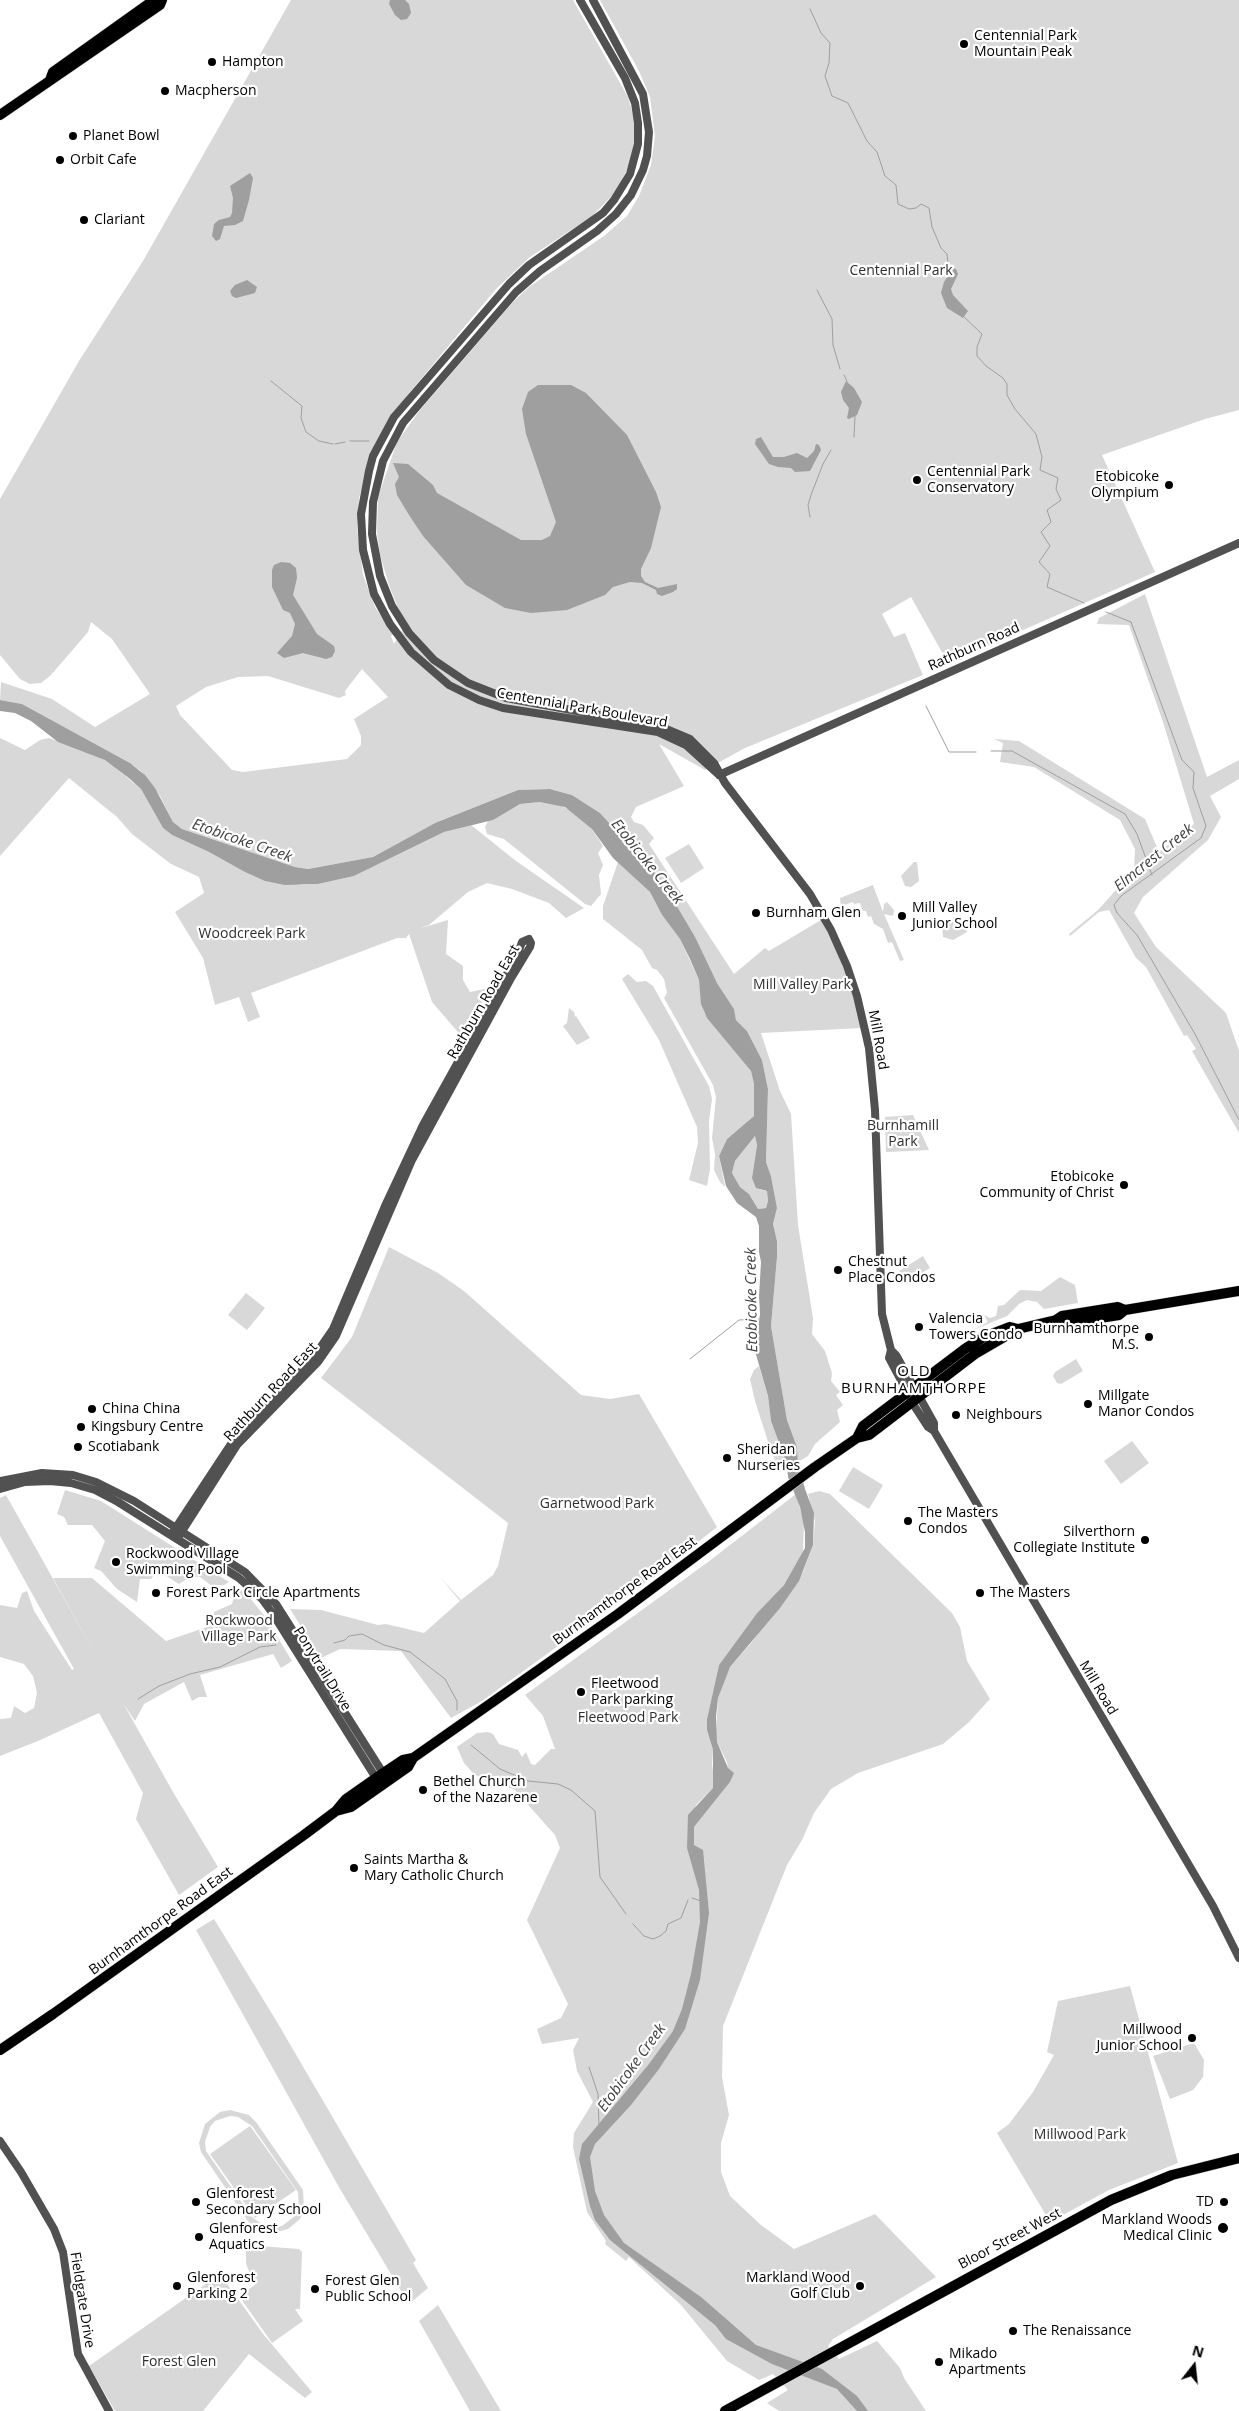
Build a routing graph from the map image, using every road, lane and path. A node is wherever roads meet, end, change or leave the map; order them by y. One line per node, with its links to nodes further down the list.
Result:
1 (154, 0): 5 (main road)
2 (162, 0): 5 (main road)
3 (592, 0): 4 (street); 8 (street, Centennial Park Boulevard)
4 (582, 3): 8 (street, Centennial Park Boulevard)
5 (50, 80): 6 (main road)
6 (0, 115)
7 (1239, 543): 8 (street, Rathburn Road)
8 (719, 775): 10 (street, Mill Road)
9 (1239, 1291): 10 (main road, Burnhamthorpe Road East)
10 (914, 1396): 15 (main road, Burnhamthorpe Road East); 18 (street, Mill Road)
11 (0, 1481): 13 (street)
12 (0, 1489): 14 (street)
13 (179, 1529): 13 (street, Rathburn Road East); 14 (street, Rathburn Road East); 16 (street, Ponytrail Drive)
14 (171, 1535): 16 (street, Ponytrail Drive)
15 (413, 1758): 16 (main road, Burnhamthorpe Road East); 17 (main road, Burnhamthorpe Road East)
16 (380, 1776): 17 (main road, Burnhamthorpe Road East)
17 (336, 1811): 19 (main road, Burnhamthorpe Road East)
18 (1239, 1958)
19 (0, 2050)
20 (0, 2141): 22 (street, Fieldgate Drive)
21 (1239, 2158): 23 (main road, Bloor Street West)
22 (109, 2411)
23 (725, 2411)

